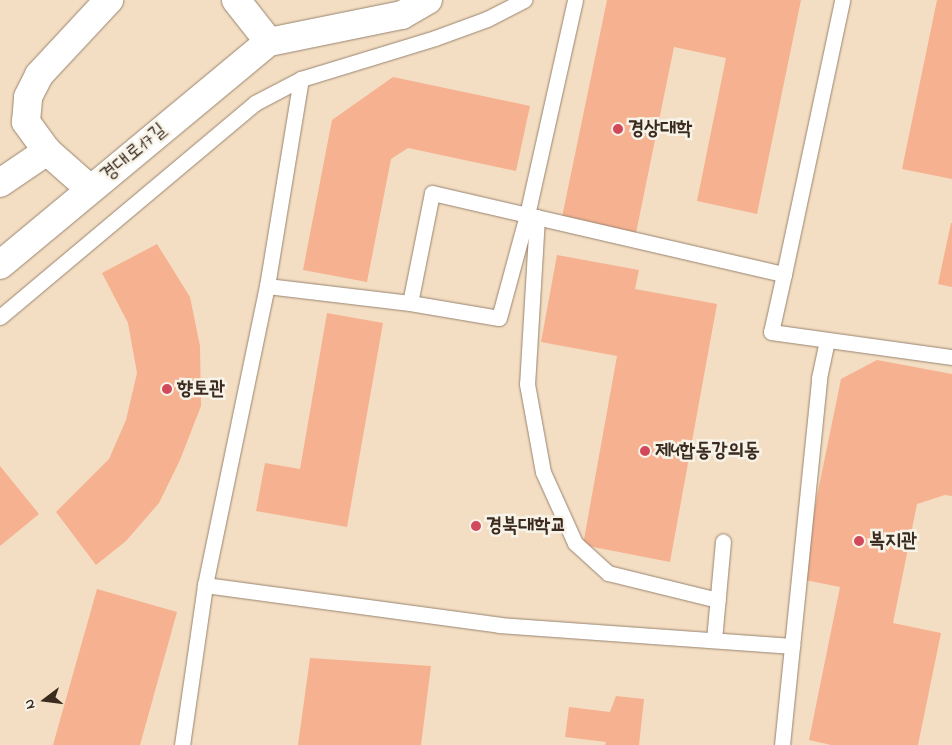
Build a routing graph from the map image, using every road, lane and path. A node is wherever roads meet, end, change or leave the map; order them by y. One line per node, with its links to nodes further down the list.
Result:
1 (109, 0): 10 (street)
2 (236, 0): 8 (street)
3 (428, 0): 7 (street, 경대로17길)
4 (524, 0): 9 (lane)
5 (576, 0): 13 (lane)
6 (842, 0): 15 (lane)
7 (401, 8): 8 (street, 경대로17길)
8 (269, 42): 12 (street, 경대로17길)
9 (301, 79): 16 (lane); 18 (lane)
10 (47, 151): 11 (street); 12 (street)
11 (0, 183)
12 (90, 189): 14 (street, 경대로17길)
13 (532, 216): 15 (lane); 17 (lane); 17 (lane); 23 (lane)
14 (0, 264)
15 (784, 274): 19 (lane)
16 (267, 286): 17 (lane); 22 (lane)
17 (410, 303)
18 (0, 317)
19 (827, 341): 20 (lane); 25 (lane)
20 (952, 356)
21 (723, 541): 23 (lane)
22 (205, 585): 24 (lane); 26 (lane)
23 (718, 600): 24 (lane)
24 (714, 640): 25 (lane)
25 (792, 646): 27 (lane)
26 (182, 745)
27 (782, 745)

